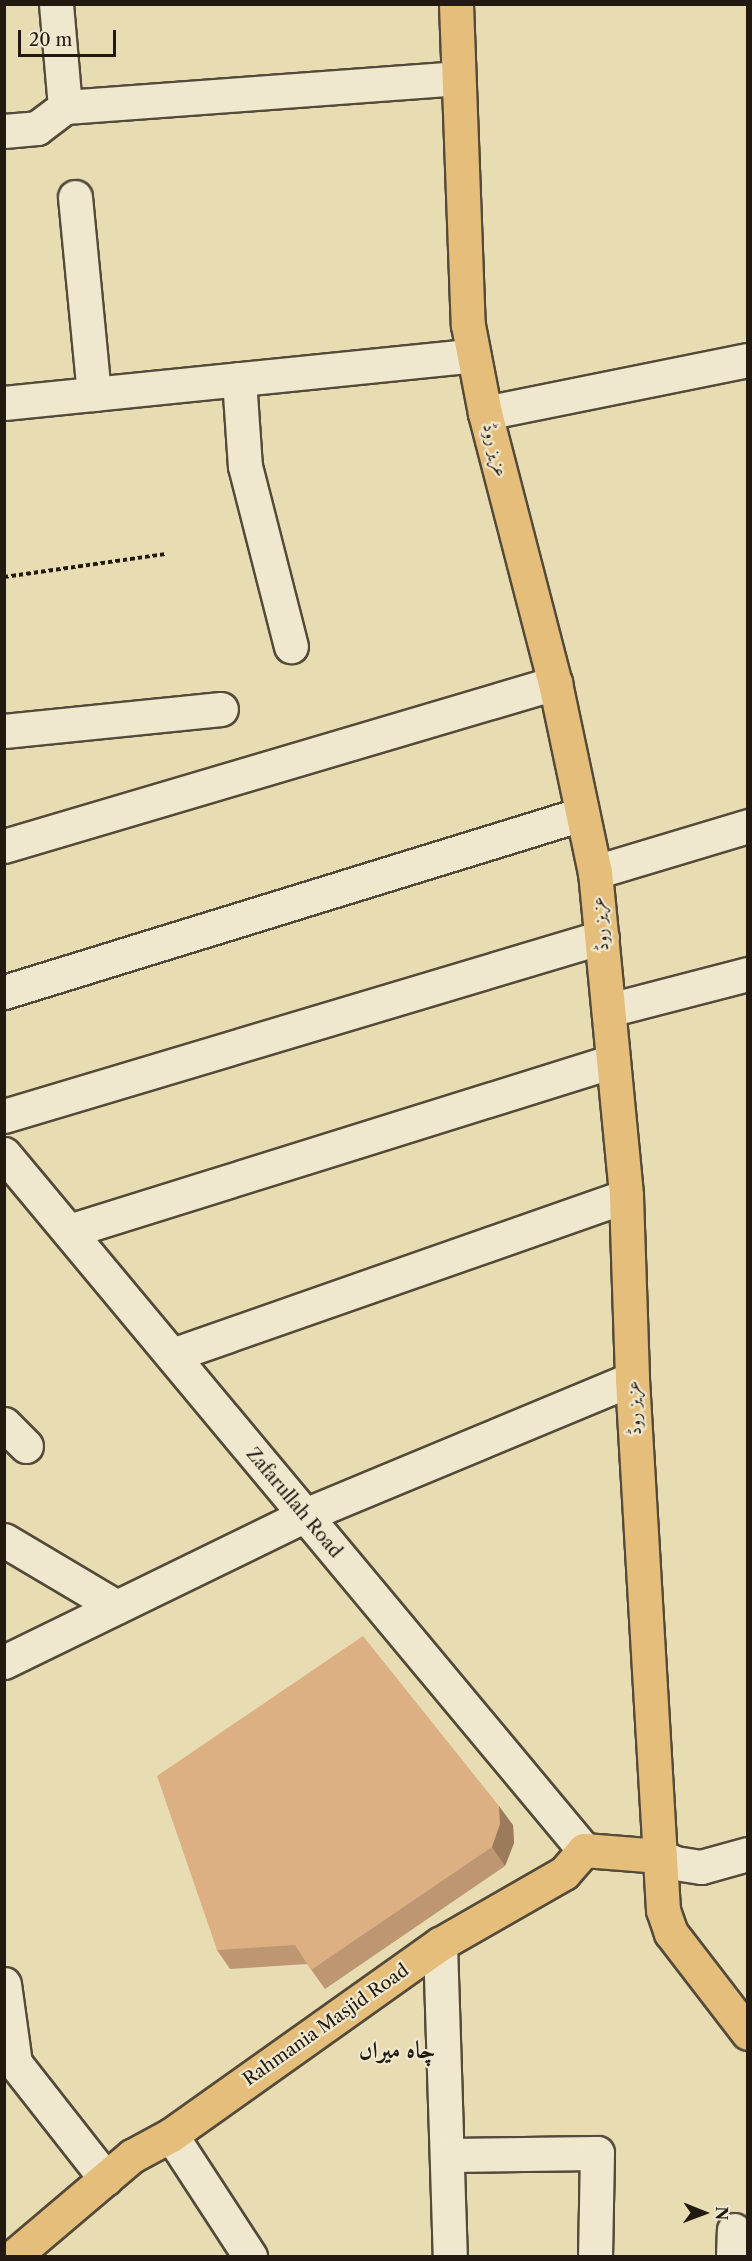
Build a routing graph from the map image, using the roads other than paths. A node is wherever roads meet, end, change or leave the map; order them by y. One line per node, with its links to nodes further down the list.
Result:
1 (56, 4): 4 (street)
2 (456, 4): 3 (main road, عزیز روڈ)
3 (457, 78): 4 (street); 7 (main road, عزیز روڈ)
4 (65, 107): 5 (street)
5 (4, 131)
6 (75, 197): 10 (street)
7 (474, 355): 9 (street); 12 (main road, عزیز روڈ)
8 (747, 360): 12 (street)
9 (239, 379): 10 (street); 13 (street)
10 (94, 394): 11 (street)
11 (4, 403)
12 (485, 413): 14 (main road, عزیز روڈ)
13 (291, 646)
14 (555, 683): 17 (main road, عزیز روڈ); 19 (street)
15 (221, 709): 16 (street)
16 (4, 731)
17 (582, 814): 20 (main road, عزیز روڈ); 23 (street)
18 (747, 826): 20 (street)
19 (4, 846)
20 (595, 872): 21 (main road, عزیز روڈ)
21 (602, 938): 24 (main road, عزیز روڈ); 26 (street)
22 (747, 974): 24 (street)
23 (4, 992)
24 (609, 1010): 25 (main road, عزیز روڈ)
25 (612, 1061): 28 (main road, عزیز روڈ); 29 (street)
26 (4, 1116)
27 (4, 1155): 29 (street, Zafarullah Road)
28 (626, 1196): 30 (street); 31 (main road, عزیز روڈ)
29 (69, 1232): 30 (street, Zafarullah Road)
30 (172, 1355): 32 (street, Zafarullah Road)
31 (632, 1379): 32 (street); 38 (main road, عزیز روڈ)
32 (305, 1515): 34 (street); 36 (street, Zafarullah Road)
33 (4, 1540): 34 (street)
34 (117, 1607): 35 (street)
35 (4, 1662)
36 (584, 1850): 38 (main road); 39 (main road, Rahmania Masjid Road)
37 (747, 1854): 38 (street)
38 (660, 1856): 41 (main road, عزیز روڈ)
39 (440, 1944): 43 (main road, Rahmania Masjid Road); 44 (street)
40 (4, 1984): 42 (street)
41 (747, 2033)
42 (14, 2075): 45 (street)
43 (171, 2135): 45 (main road, Rahmania Masjid Road); 47 (street)
44 (449, 2155): 48 (street); 49 (street)
45 (106, 2179): 46 (main road, Rahmania Masjid Road)
46 (14, 2256)
47 (250, 2256)
48 (450, 2256)
49 (595, 2256)

